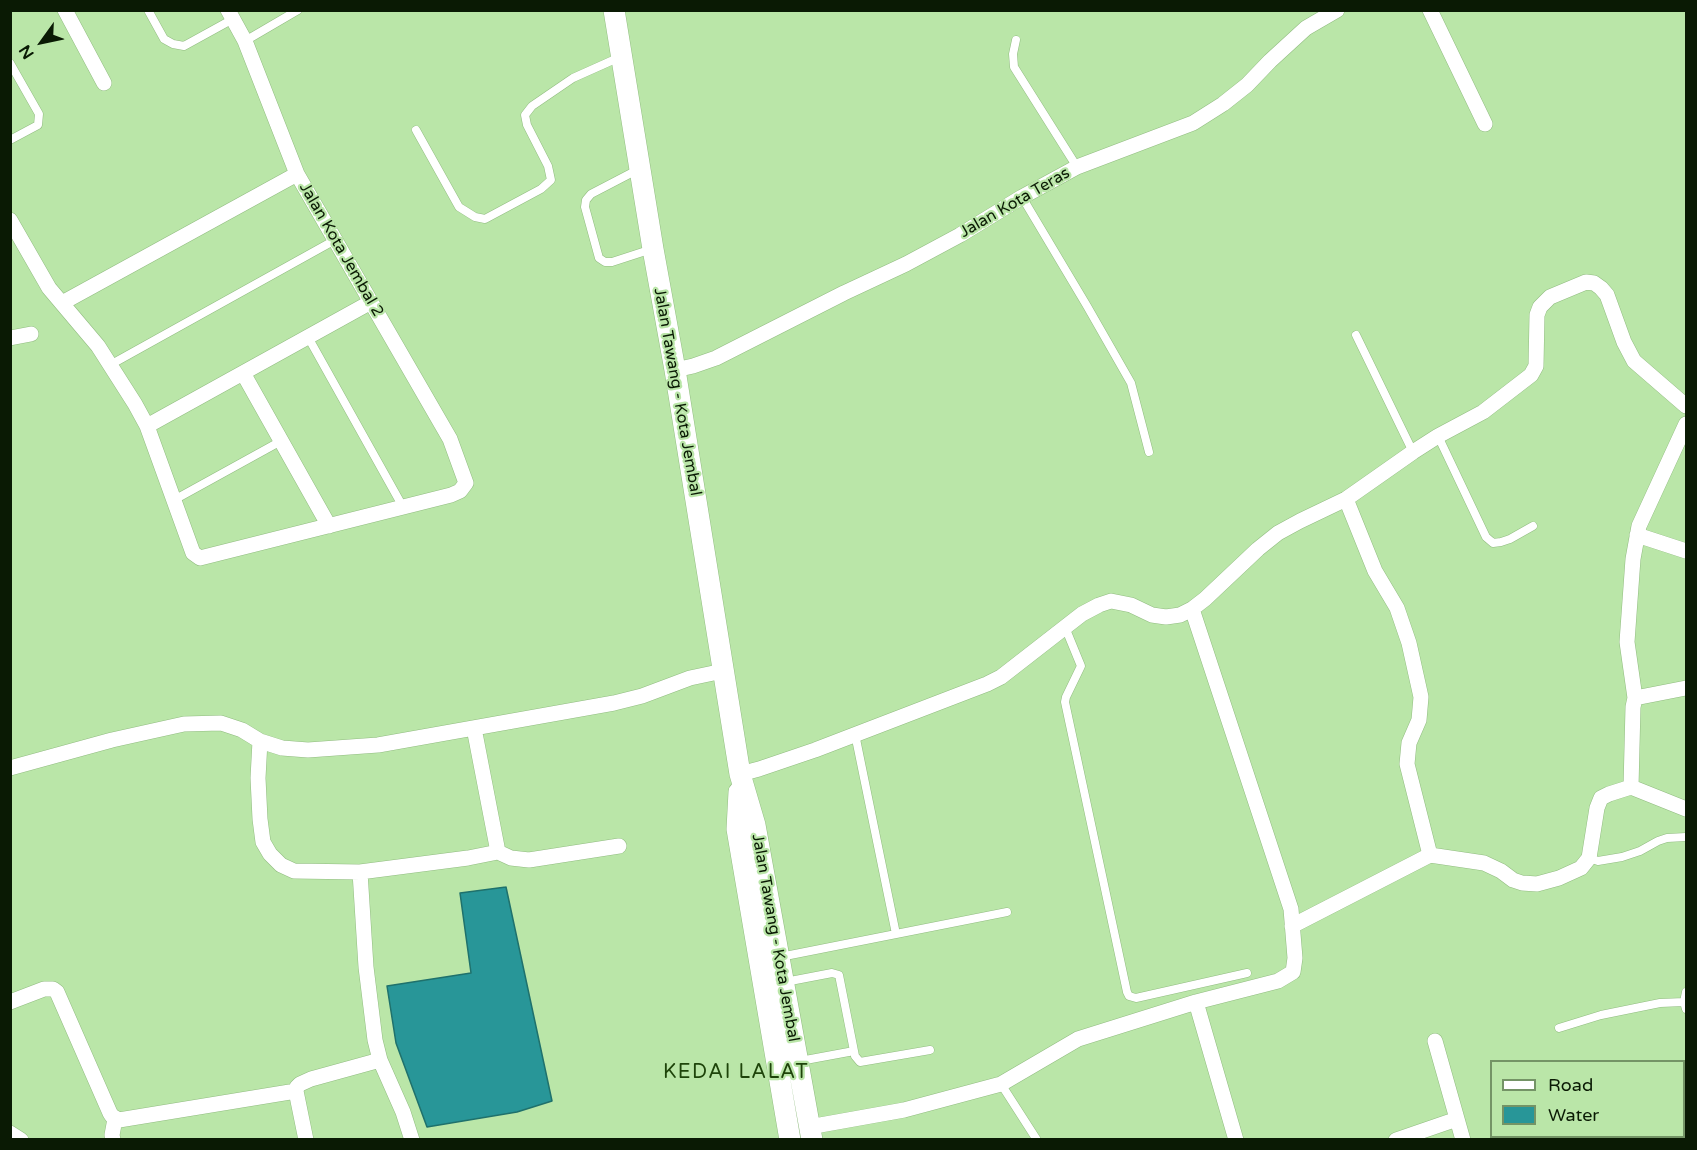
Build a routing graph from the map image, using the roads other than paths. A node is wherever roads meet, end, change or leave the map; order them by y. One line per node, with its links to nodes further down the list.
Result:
1 (65, 10): 12 (street)
2 (148, 10): 7 (lane)
3 (298, 10): 9 (lane)
4 (614, 10): 10 (main road, Jalan Tawang - Kota Jembal)
5 (1337, 10): 16 (street, Jalan Kota Teras)
6 (1430, 10): 13 (street)
7 (230, 15): 9 (street, Jalan Kota Jembal 2)
8 (1016, 40): 16 (lane)
9 (245, 41): 18 (street, Jalan Kota Jembal 2)
10 (621, 56): 14 (lane); 17 (main road, Jalan Tawang - Kota Jembal)
11 (10, 63): 15 (lane)
12 (105, 83)
13 (1485, 124)
14 (416, 130)
15 (10, 140)
16 (1077, 167): 19 (street, Jalan Kota Teras)
17 (640, 169): 22 (main road, Jalan Tawang - Kota Jembal); 22 (lane)
18 (297, 174): 21 (street, Jalan Kota Jembal 2); 24 (street)
19 (1022, 197): 30 (street, Jalan Kota Teras); 37 (lane)
20 (10, 220): 24 (street)
21 (335, 240): 23 (street, Jalan Kota Jembal 2); 29 (lane)
22 (653, 249): 30 (main road, Jalan Tawang - Kota Jembal)
23 (371, 302): 27 (street); 41 (street, Jalan Kota Jembal 2)
24 (62, 303): 29 (street)
25 (31, 334): 28 (street)
26 (1356, 335): 38 (lane)
27 (308, 337): 31 (street); 41 (lane)
28 (10, 338)
29 (110, 365): 34 (street)
30 (675, 370): 48 (main road, Jalan Tawang - Kota Jembal)
31 (243, 373): 34 (street); 36 (street)
32 (1686, 406): 35 (street)
33 (1686, 424): 44 (street)
34 (147, 426): 40 (street)
35 (1438, 436): 38 (street); 43 (lane)
36 (281, 441): 40 (lane); 42 (street)
37 (1149, 452)
38 (1413, 452): 39 (street)
39 (1346, 499): 46 (street); 61 (street)
40 (174, 500): 42 (street)
41 (403, 507): 42 (street)
42 (329, 526)
43 (1533, 526)
44 (1637, 535): 45 (street); 50 (street)
45 (1686, 551)
46 (1192, 609): 47 (street); 65 (street)
47 (1065, 627): 52 (street); 70 (lane)
48 (723, 671): 51 (street); 55 (main road, Jalan Tawang - Kota Jembal)
49 (1686, 688): 50 (street)
50 (1635, 698): 56 (street)
51 (474, 728): 53 (street); 60 (street)
52 (855, 734): 55 (street); 66 (lane)
53 (260, 741): 54 (street); 63 (street)
54 (10, 768)
55 (740, 774): 67 (main road, Jalan Tawang - Kota Jembal); 92 (main road, Jalan Tawang - Kota Jembal)
56 (1630, 787): 57 (street); 62 (street)
57 (1686, 809)
58 (1686, 837): 62 (lane)
59 (619, 846): 60 (street)
60 (498, 852): 63 (street)
61 (1430, 855): 62 (street); 65 (street)
62 (1589, 858)
63 (360, 872): 80 (street)
64 (1007, 912): 66 (lane)
65 (1292, 926): 73 (street)
66 (896, 934): 67 (lane)
67 (778, 958): 69 (main road, Jalan Tawang - Kota Jembal)
68 (1247, 973): 70 (lane)
69 (783, 982): 79 (lane); 81 (main road, Jalan Tawang - Kota Jembal)
70 (1173, 989): 75 (lane)
71 (1686, 992): 74 (lane)
72 (10, 1002): 84 (street)
73 (1196, 1002): 75 (street); 94 (street)
74 (1685, 1005): 76 (lane)
75 (1176, 1009): 82 (street)
76 (1559, 1028)
77 (1435, 1041): 85 (street)
78 (930, 1050): 79 (lane)
79 (854, 1051): 81 (lane)
80 (380, 1060): 83 (street); 91 (street)
81 (798, 1062): 87 (main road, Jalan Tawang - Kota Jembal)
82 (1001, 1084): 87 (street); 93 (lane)
83 (296, 1091): 84 (street); 90 (street)
84 (115, 1119): 88 (street)
85 (1457, 1119): 95 (street); 96 (street)
86 (10, 1133): 89 (street)
87 (811, 1134)
88 (110, 1138)
89 (21, 1140)
90 (306, 1140)
91 (412, 1140)
92 (790, 1140)
93 (1037, 1140)
94 (1236, 1140)
95 (1396, 1140)
96 (1463, 1140)

